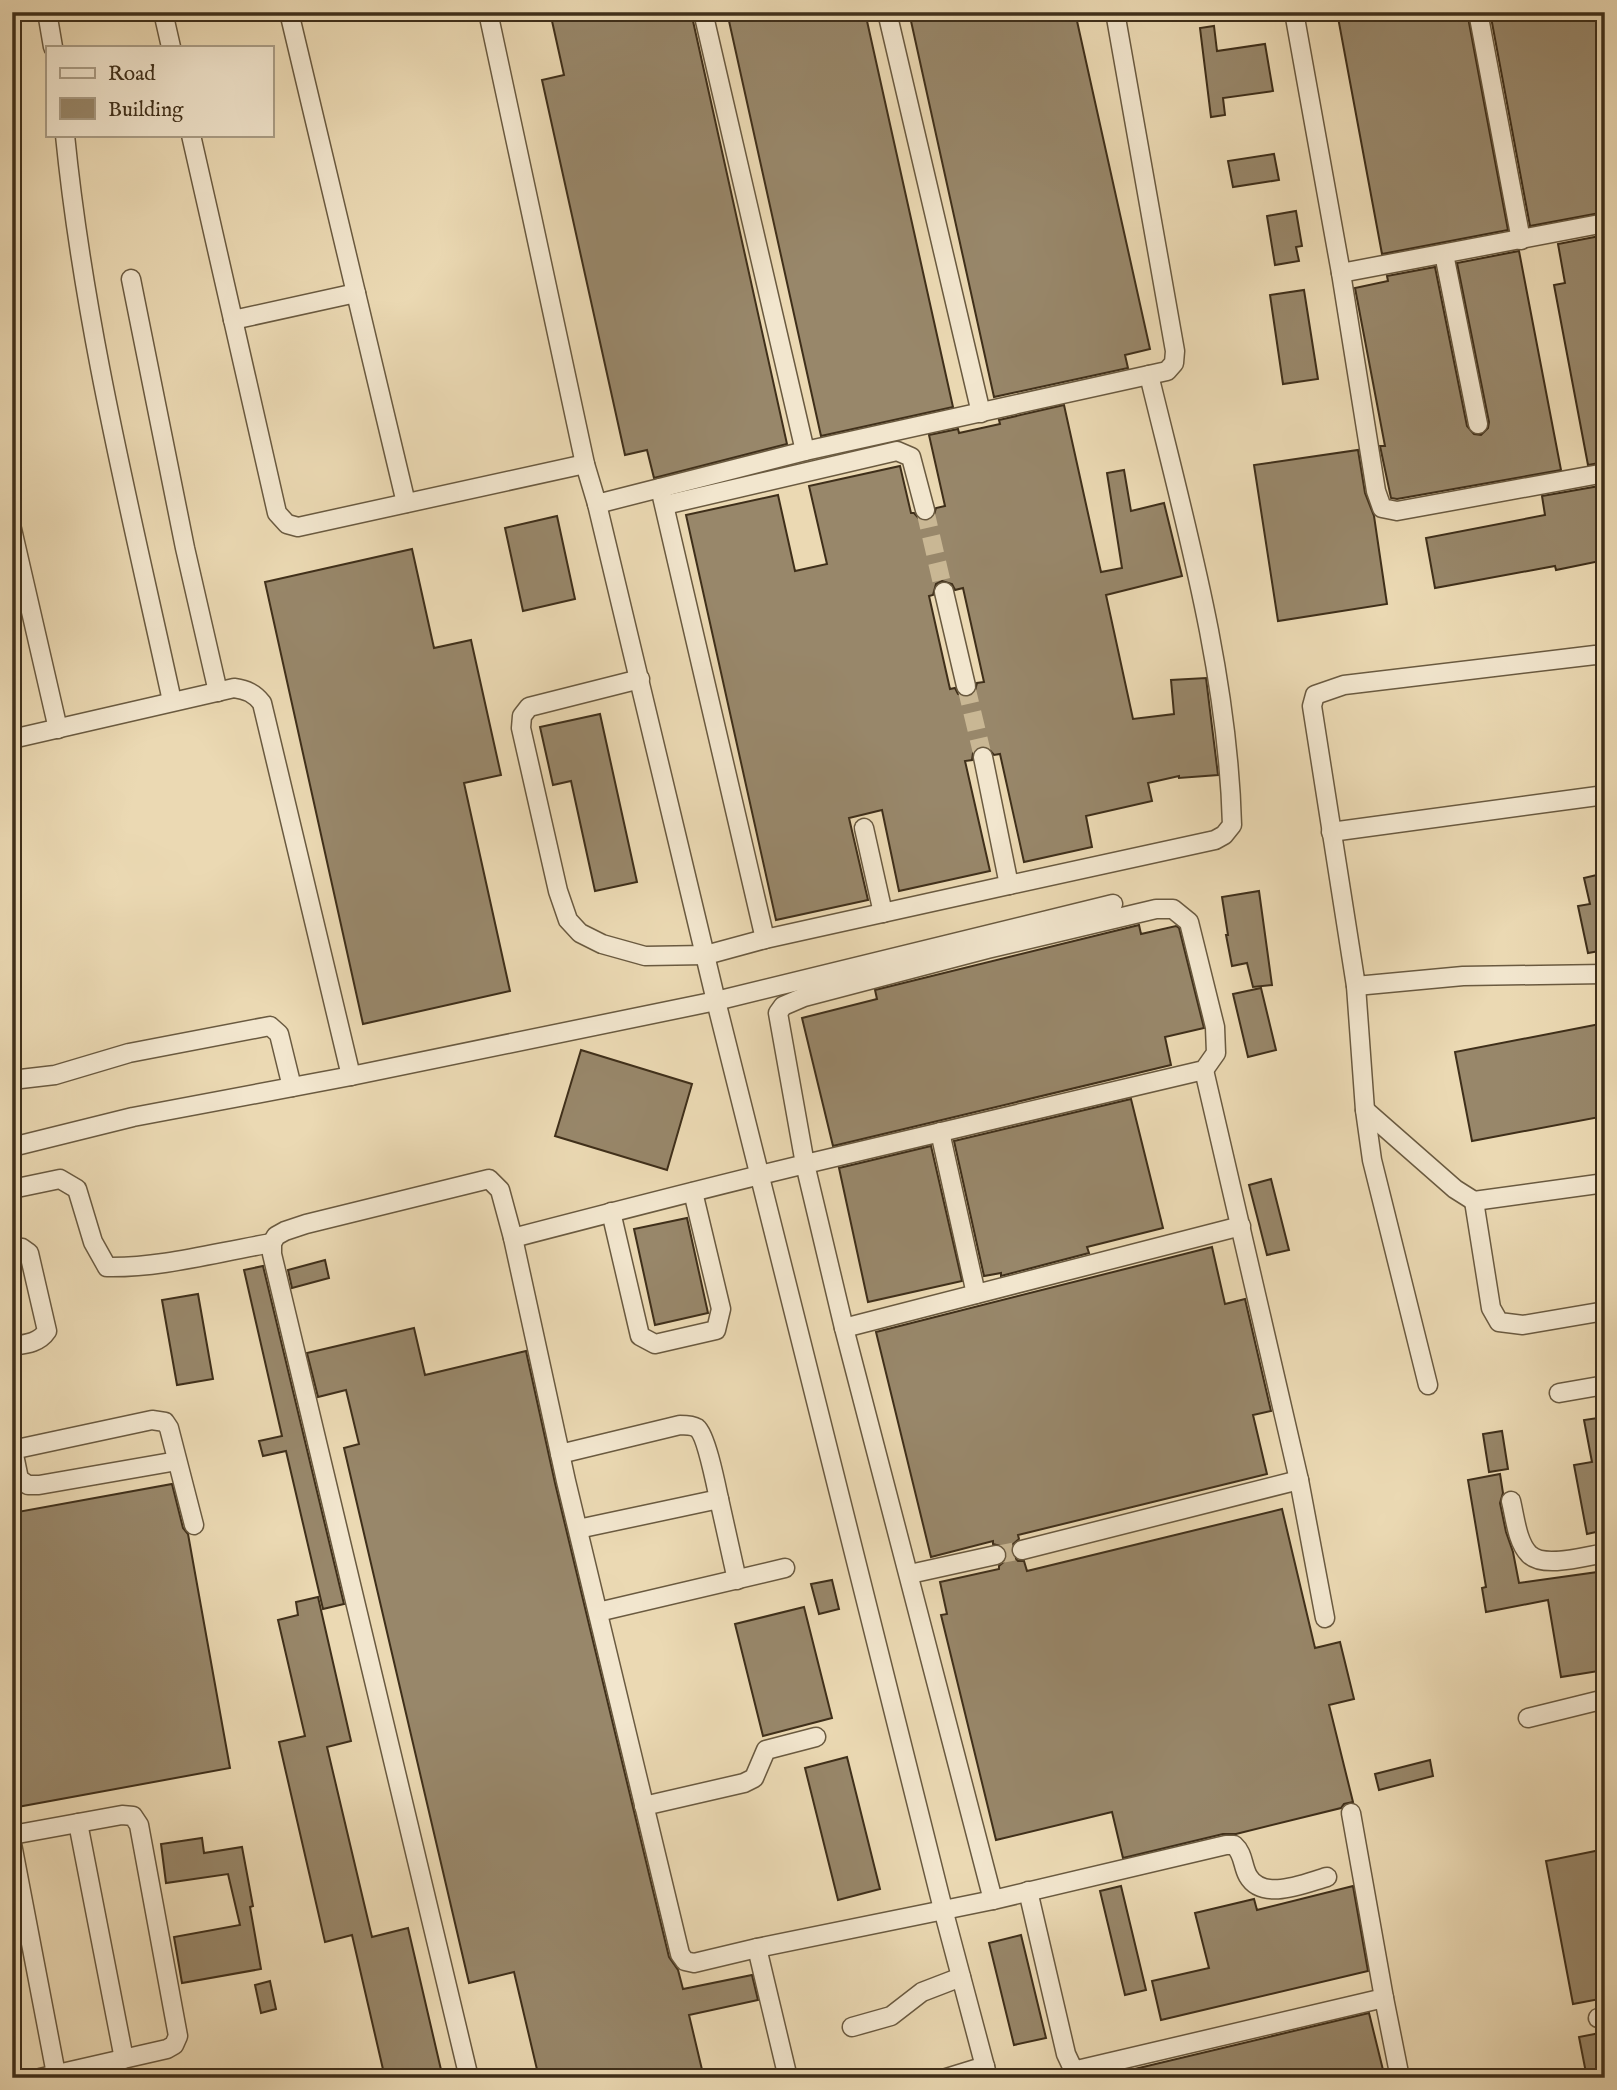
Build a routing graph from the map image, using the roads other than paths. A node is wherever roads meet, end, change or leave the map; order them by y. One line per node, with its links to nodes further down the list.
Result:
1 (47, 12): 10 (lane)
2 (163, 12): 11 (lane)
3 (289, 12): 19 (lane)
4 (488, 12): 25 (lane)
5 (703, 12): 24 (lane)
6 (887, 12): 22 (lane)
7 (1115, 12): 21 (lane)
8 (1294, 12): 17 (lane)
9 (1478, 12): 15 (lane)
10 (54, 46)
11 (171, 46)
12 (65, 136): 37 (lane)
13 (191, 136): 20 (lane)
14 (1605, 223): 15 (lane)
15 (1521, 240): 16 (lane)
16 (1444, 254): 17 (lane); 23 (lane)
17 (1340, 273): 26 (lane)
18 (131, 279): 36 (lane)
19 (356, 293): 20 (lane); 28 (lane)
20 (233, 320): 28 (lane)
21 (1149, 375): 22 (lane); 44 (lane)
22 (981, 413): 24 (lane)
23 (1478, 424)
24 (805, 451): 27 (lane)
25 (585, 464): 28 (lane); 29 (lane)
26 (1605, 473)
27 (662, 497): 29 (lane); 30 (lane); 47 (lane)
28 (406, 503)
29 (597, 504): 34 (lane)
30 (925, 510)
31 (12, 529): 38 (lane)
32 (944, 592): 35 (lane)
33 (1605, 657): 43 (lane)
34 (640, 679): 48 (lane); 48 (lane)
35 (966, 686)
36 (218, 692): 37 (lane); 53 (lane)
37 (173, 701): 38 (lane)
38 (58, 729): 39 (lane)
39 (12, 740)
40 (983, 757): 44 (lane)
41 (1605, 795): 43 (lane)
42 (864, 828): 46 (lane)
43 (1331, 832): 50 (lane)
44 (1009, 885): 46 (lane)
45 (1112, 904): 51 (lane)
46 (883, 913): 47 (lane)
47 (765, 939): 48 (lane)
48 (706, 955): 51 (lane)
49 (1605, 974): 50 (lane)
50 (1356, 985): 56 (lane)
51 (716, 1001): 53 (lane); 60 (lane)
52 (1204, 1070): 57 (lane); 59 (lane); 66 (lane)
53 (351, 1076): 55 (lane)
54 (12, 1080): 55 (lane)
55 (292, 1087): 58 (lane)
56 (1365, 1110): 64 (lane); 74 (lane)
57 (940, 1132): 59 (lane); 70 (lane)
58 (12, 1147)
59 (805, 1164): 60 (lane); 72 (lane)
60 (760, 1175): 63 (lane); 104 (lane)
61 (1605, 1183): 64 (lane)
62 (12, 1189): 68 (lane)
63 (692, 1192): 65 (lane); 65 (lane)
64 (1474, 1201): 71 (lane)
65 (611, 1212): 67 (lane)
66 (1241, 1226): 70 (lane); 80 (lane)
67 (513, 1238): 68 (lane); 78 (lane)
68 (272, 1243): 113 (lane)
69 (12, 1247): 73 (lane)
70 (976, 1294): 72 (lane)
71 (1605, 1311)
72 (844, 1328): 89 (lane)
73 (12, 1346)
74 (1428, 1385)
75 (1605, 1385): 76 (lane)
76 (1559, 1393)
77 (13, 1450): 79 (lane); 79 (lane)
78 (560, 1454): 81 (lane); 84 (lane)
79 (177, 1461): 83 (lane)
80 (1299, 1480): 85 (lane); 92 (lane)
81 (719, 1499): 84 (lane); 90 (lane)
82 (1511, 1501): 86 (lane)
83 (194, 1525)
84 (578, 1529): 91 (lane)
85 (1021, 1550)
86 (1605, 1553)
87 (996, 1555): 89 (lane)
88 (785, 1569): 90 (lane)
89 (910, 1574): 103 (lane)
90 (737, 1580): 91 (lane)
91 (598, 1612): 96 (lane)
92 (1325, 1618)
93 (1605, 1699): 94 (lane)
94 (1528, 1718)
95 (816, 1737): 96 (lane)
96 (644, 1806): 105 (lane)
97 (1351, 1813): 107 (lane)
98 (78, 1823): 99 (lane); 109 (lane); 109 (lane)
99 (12, 1835)
100 (12, 1844): 112 (lane)
101 (1327, 1877): 102 (lane)
102 (1028, 1891): 103 (lane); 111 (lane)
103 (993, 1900): 104 (lane)
104 (943, 1909): 105 (lane); 106 (lane)
105 (757, 1948): 114 (lane)
106 (961, 1977): 108 (lane); 110 (lane)
107 (1384, 1998): 111 (lane); 116 (lane)
108 (852, 2027)
109 (124, 2059): 112 (lane)
110 (987, 2072): 115 (lane)
111 (1066, 2072)
112 (48, 2076)
113 (469, 2078)
114 (788, 2078)
115 (946, 2078)
116 (1400, 2078)

